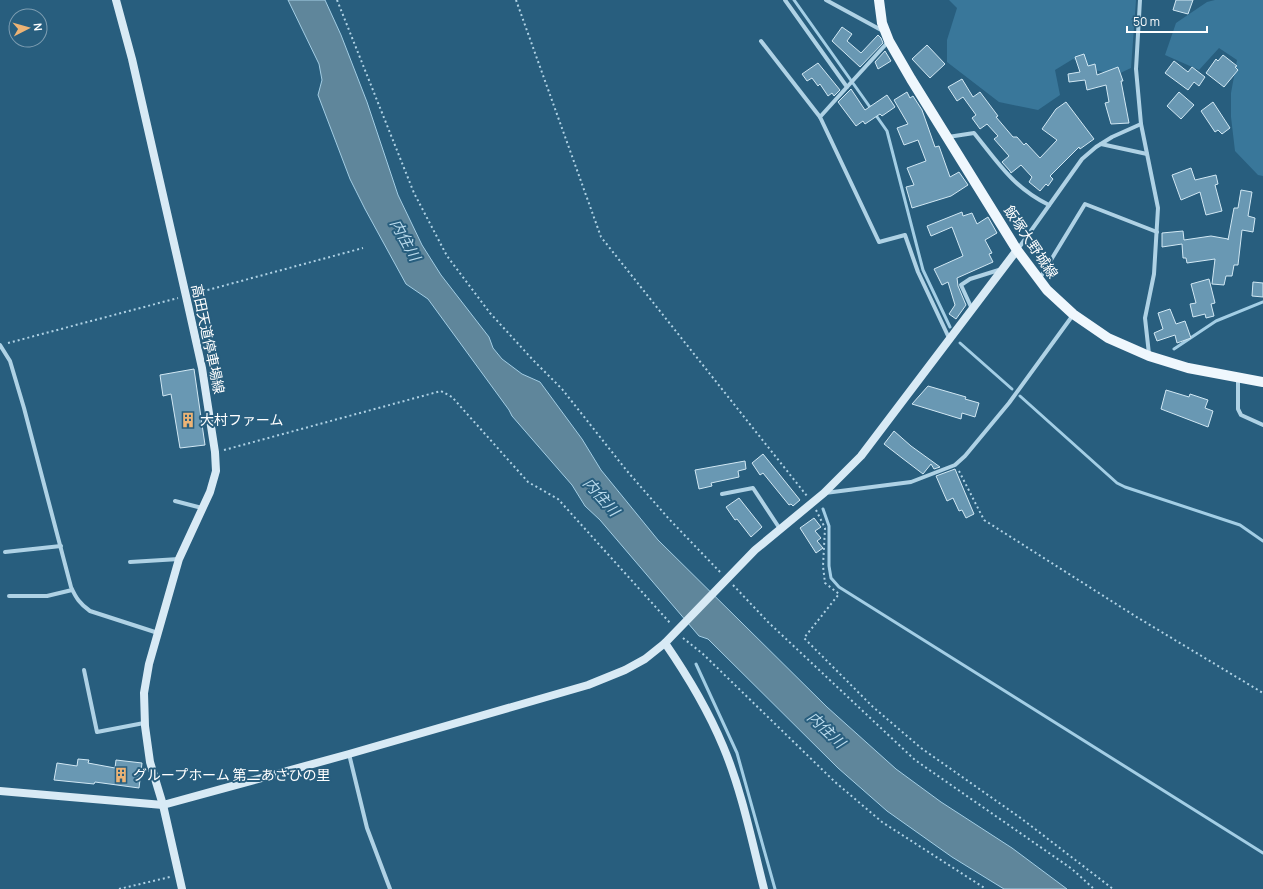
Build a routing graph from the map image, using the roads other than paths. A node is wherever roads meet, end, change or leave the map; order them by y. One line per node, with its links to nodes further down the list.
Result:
1 (116, 0): 30 (street, 高田天道停車場線)
2 (785, 0): 8 (street)
3 (826, 0): 6 (street)
4 (879, 0): 6 (main road, 飯塚大野城線)
5 (1140, 0): 10 (street)
6 (887, 36): 8 (street); 11 (main road, 飯塚大野城線)
7 (761, 41): 9 (street)
8 (847, 87): 9 (street)
9 (820, 117): 21 (street)
10 (1141, 124): 12 (street); 13 (street)
11 (946, 137): 14 (street); 16 (main road, 飯塚大野城線)
12 (1101, 144): 13 (street); 14 (street)
13 (1147, 154): 15 (street)
14 (1049, 205): 16 (street)
15 (1156, 232): 18 (street); 23 (street)
16 (1017, 250): 17 (street); 18 (main road, 飯塚大野城線)
17 (1002, 268): 19 (street); 19 (street)
18 (1039, 280): 20 (main road, 飯塚大野城線)
19 (972, 308): 21 (street)
20 (1073, 314): 23 (main road, 飯塚大野城線); 27 (street)
21 (949, 338): 27 (street)
22 (0, 345): 32 (street)
23 (1149, 356): 24 (main road, 飯塚大野城線)
24 (1238, 377): 25 (main road, 飯塚大野城線); 26 (street)
25 (1263, 382)
26 (1263, 425)
27 (824, 493): 31 (street)
28 (722, 494): 31 (street)
29 (175, 501): 30 (street)
30 (202, 508): 34 (street, 高田天道停車場線)
31 (780, 529): 39 (street)
32 (61, 546): 33 (street); 36 (street)
33 (5, 552)
34 (179, 559): 35 (street); 38 (street, 高田天道停車場線)
35 (130, 562)
36 (72, 590): 37 (street); 38 (street)
37 (9, 596)
38 (158, 633): 41 (street, 高田天道停車場線)
39 (665, 642): 42 (street); 47 (street)
40 (84, 670): 41 (street)
41 (144, 723): 44 (street, 高田天道停車場線)
42 (349, 754): 44 (street); 46 (street)
43 (0, 792): 44 (street)
44 (163, 805): 45 (street, 高田天道停車場線)
45 (182, 889)
46 (390, 889)
47 (764, 889)

